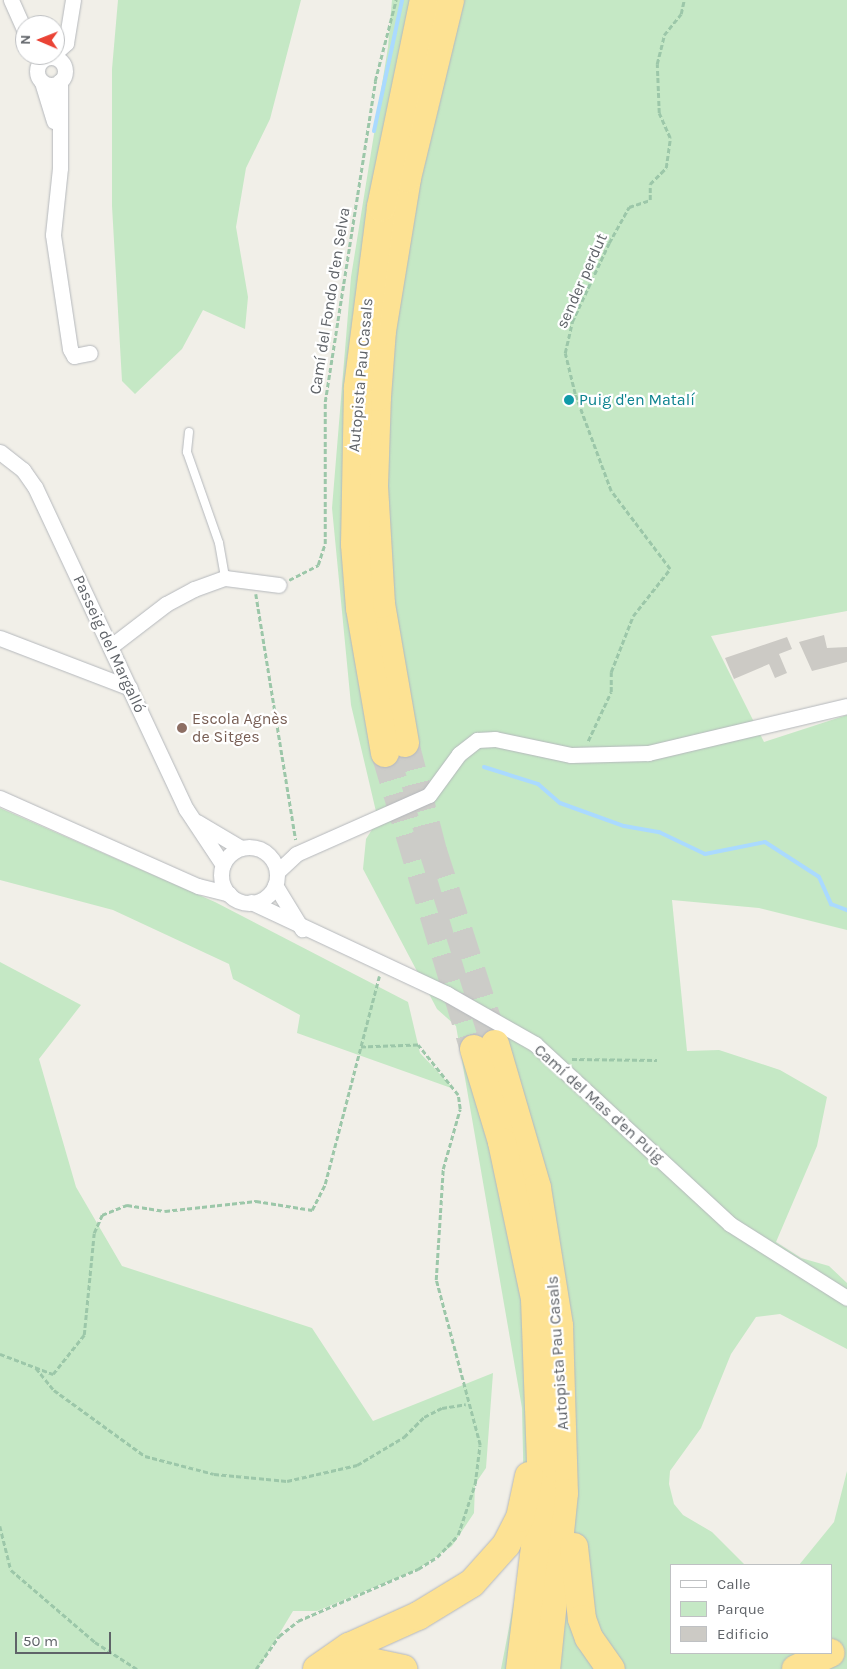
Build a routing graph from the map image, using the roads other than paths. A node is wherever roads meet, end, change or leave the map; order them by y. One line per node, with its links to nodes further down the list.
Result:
1 (11, 0): 5 (street)
2 (73, 0): 6 (street)
3 (424, 0): 4 (highway, Autopista Pau Casals)
4 (450, 0)
5 (18, 15)
6 (65, 17)
7 (65, 51): 9 (street)
8 (44, 65): 10 (street)
9 (63, 74): 10 (street); 11 (street)
10 (39, 78): 11 (street)
11 (58, 132): 12 (street)
12 (90, 353)
13 (189, 432): 15 (lane)
14 (0, 452): 18 (street, Passeig del Margalló)
15 (225, 578): 16 (street); 18 (street)
16 (279, 585)
17 (0, 638): 19 (street)
18 (110, 647): 19 (street, Passeig del Margalló)
19 (130, 688): 22 (street, Passeig del Margalló)
20 (847, 706): 24 (street)
21 (0, 798): 28 (street)
22 (193, 820): 23 (street); 26 (street, Passeig del Margalló)
23 (241, 848): 25 (street); 26 (street)
24 (296, 854): 25 (street); 27 (street)
25 (269, 856): 27 (street)
26 (222, 871): 28 (street); 29 (street)
27 (276, 879): 30 (street); 31 (street)
28 (198, 886): 29 (street)
29 (229, 894): 30 (street)
30 (251, 902): 31 (street, Camí del Mas d'en Puig)
31 (303, 930): 32 (street, Camí del Mas d'en Puig)
32 (847, 1298)
33 (559, 1326): 34 (highway, Autopista Pau Casals); 42 (highway, Autopista Pau Casals); 43 (highway)
34 (541, 1390): 38 (highway); 41 (highway, Autopista Pau Casals)
35 (847, 1645): 36 (highway)
36 (832, 1652)
37 (829, 1654): 44 (highway)
38 (317, 1669)
39 (333, 1669): 40 (highway)
40 (404, 1669)
41 (520, 1669)
42 (546, 1669)
43 (611, 1669)
44 (796, 1669)

